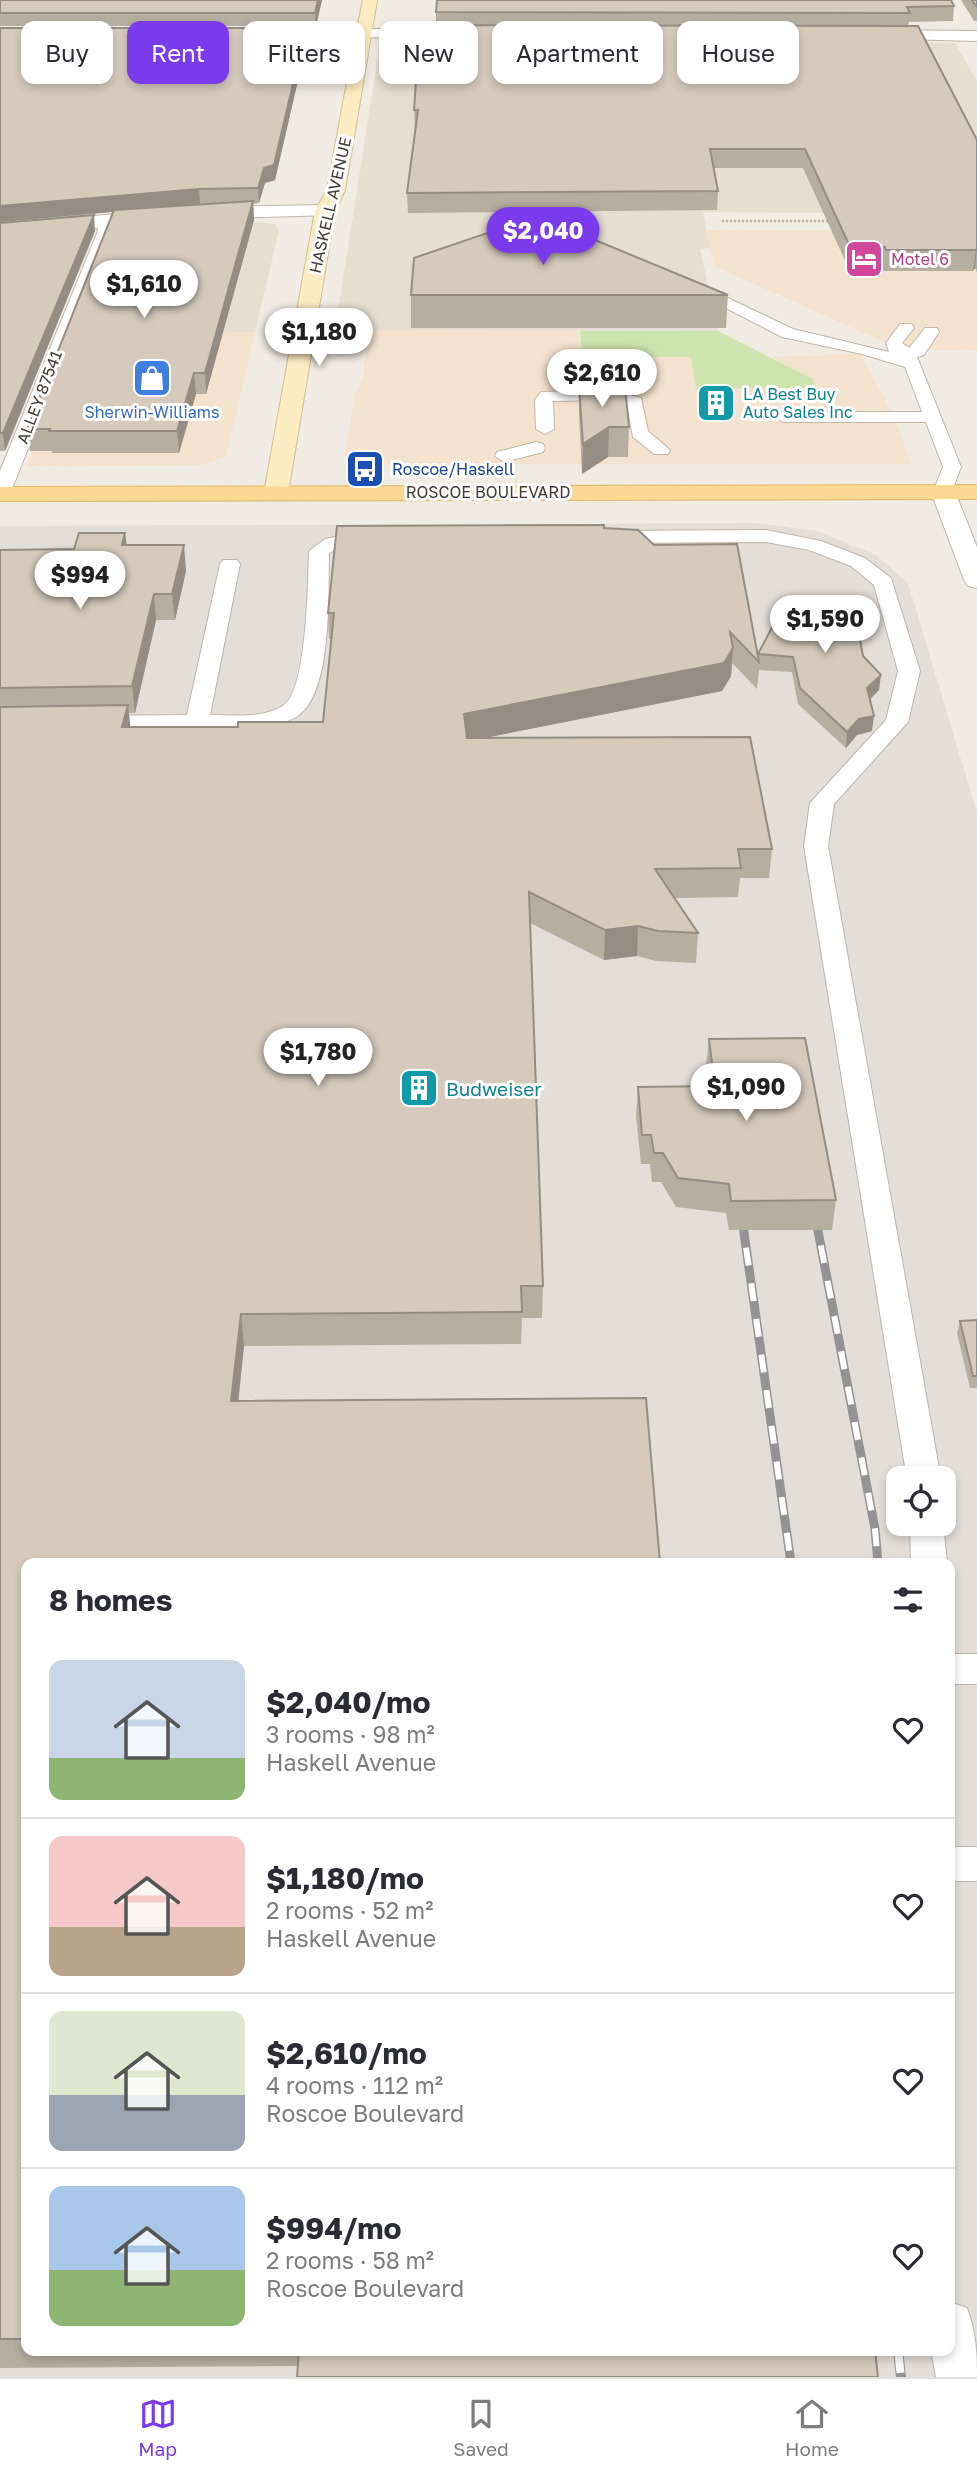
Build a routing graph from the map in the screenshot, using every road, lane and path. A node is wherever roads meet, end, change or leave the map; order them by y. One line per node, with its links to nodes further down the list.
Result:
1 (370, 0): 3 (main road, HASKELL AVENUE)
2 (962, 20): 9 (street)
3 (365, 24)
4 (237, 34): 5 (main road)
5 (243, 34)
6 (365, 34): 7 (street)
7 (492, 34)
8 (847, 35): 9 (street)
9 (975, 39)
10 (354, 84): 11 (main road, HASKELL AVENUE)
11 (325, 211): 14 (street); 28 (main road, HASKELL AVENUE)
12 (722, 221): 13 (path)
13 (830, 221)
14 (103, 222): 15 (street); 29 (lane, ALLEY 87541)
15 (0, 230)
16 (728, 303): 19 (lane)
17 (906, 328): 19 (lane)
18 (931, 332): 19 (lane)
19 (910, 359): 21 (lane)
20 (783, 417): 21 (lane)
21 (933, 417): 26 (lane)
22 (545, 429): 24 (lane)
23 (536, 448): 25 (lane)
24 (660, 450)
25 (504, 456)
26 (943, 492): 27 (main road, ROSCOE BOULEVARD); 28 (main road, ROSCOE BOULEVARD); 33 (street)
27 (977, 492)
28 (276, 493): 29 (main road, ROSCOE BOULEVARD)
29 (0, 494)
30 (586, 537): 36 (lane)
31 (392, 538): 34 (lane)
32 (230, 564): 34 (lane)
33 (975, 570)
34 (197, 722): 35 (lane)
35 (66, 724)
36 (922, 1466)
37 (928, 1536): 38 (lane)
38 (929, 1558)
39 (955, 1669): 40 (lane)
40 (977, 1669)
41 (955, 1864): 42 (lane)
42 (977, 1864)
43 (955, 2351): 44 (lane)
44 (960, 2377)

